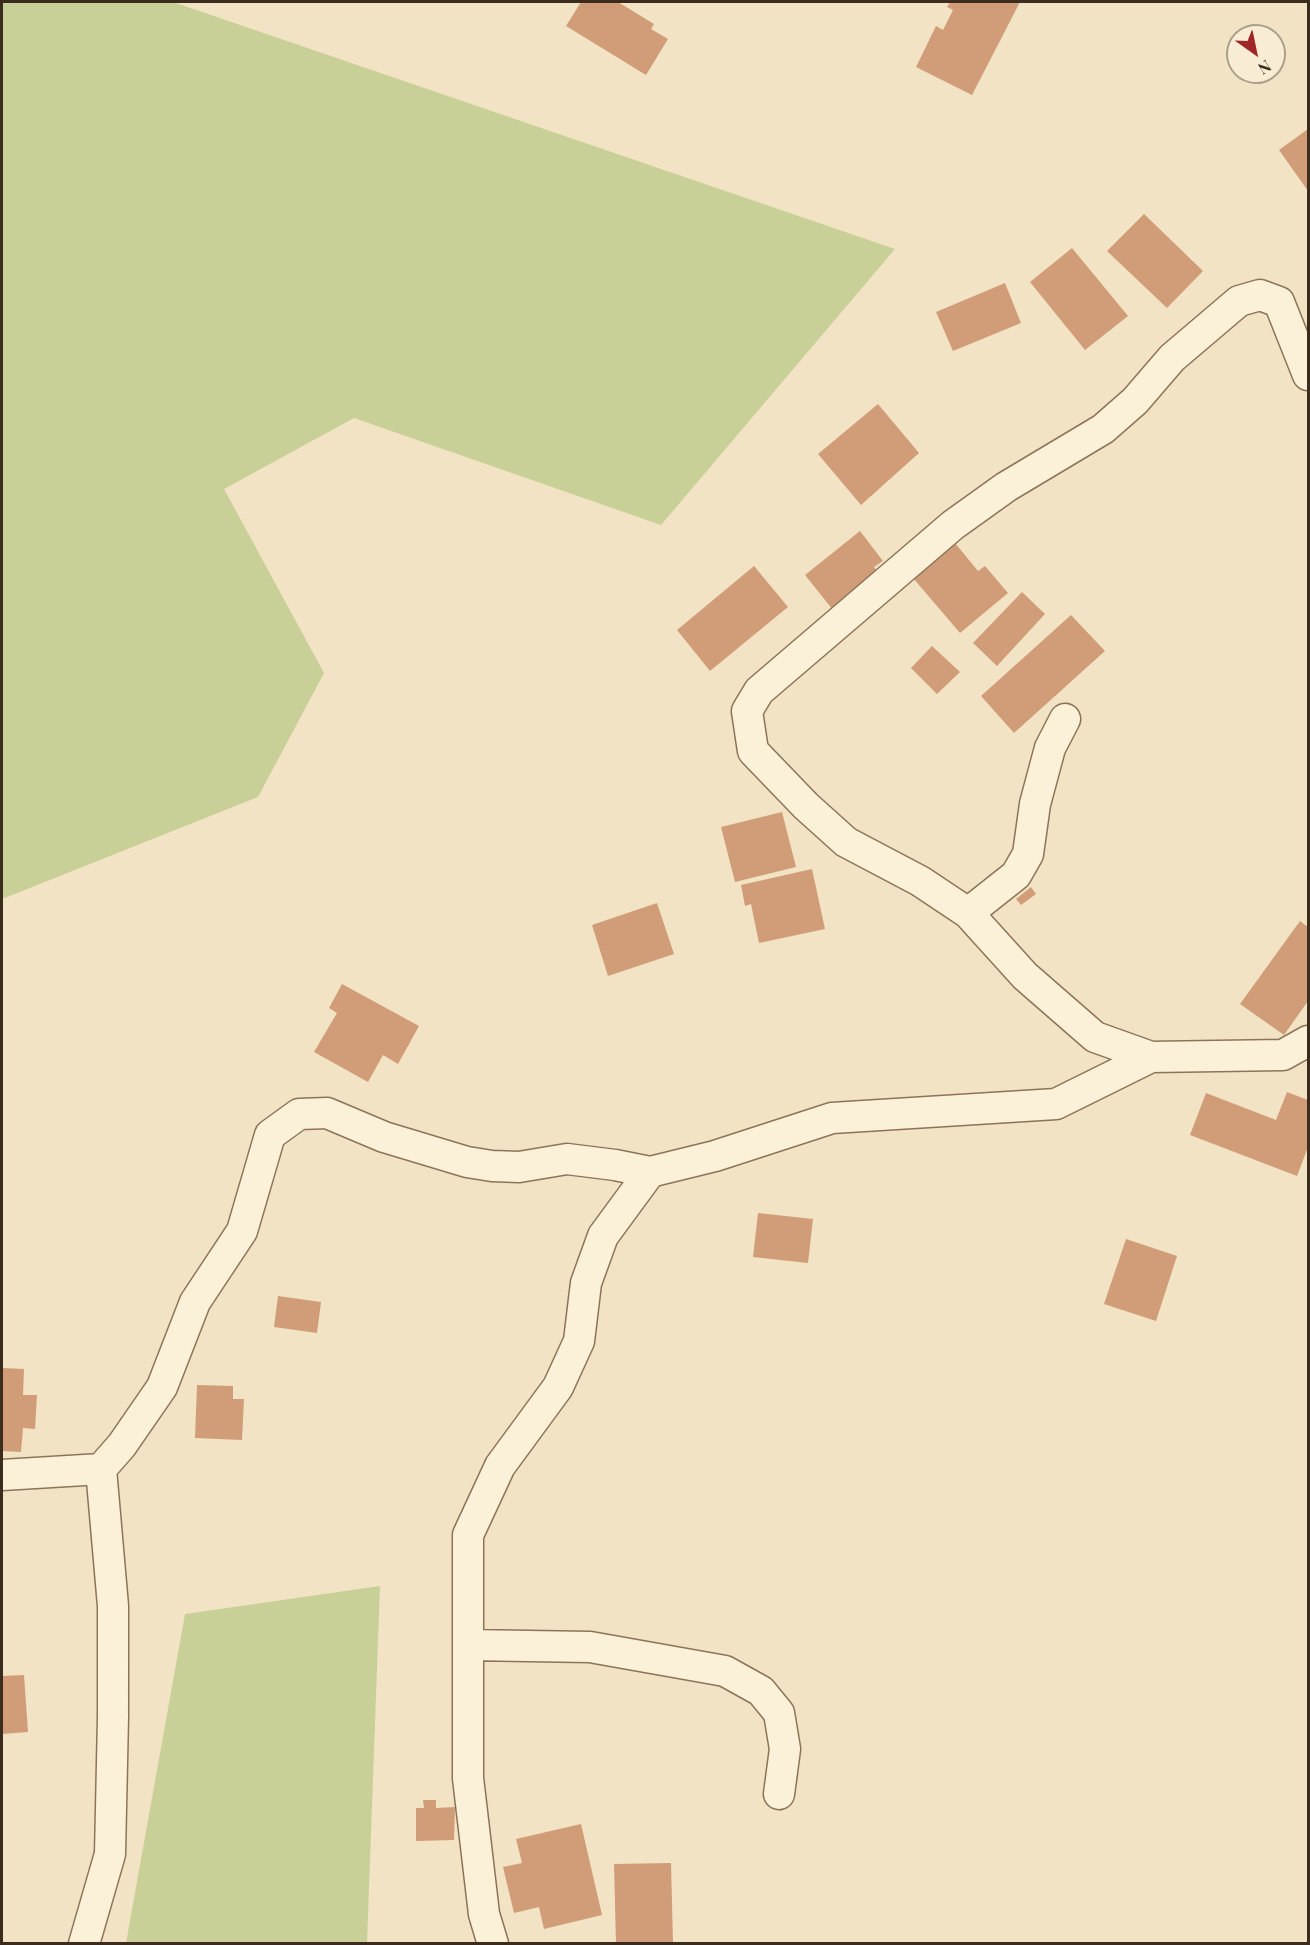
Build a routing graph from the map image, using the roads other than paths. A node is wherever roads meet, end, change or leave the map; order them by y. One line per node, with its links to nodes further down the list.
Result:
1 (1308, 375): 3 (street)
2 (1065, 719): 3 (street)
3 (968, 914): 5 (street)
4 (1308, 1041): 5 (street)
5 (1151, 1058): 6 (street)
6 (650, 1172): 7 (street); 9 (street)
7 (101, 1468): 8 (street); 11 (street)
8 (2, 1475)
9 (468, 1646): 10 (street); 12 (street)
10 (779, 1794)
11 (84, 1944)
12 (493, 1944)

